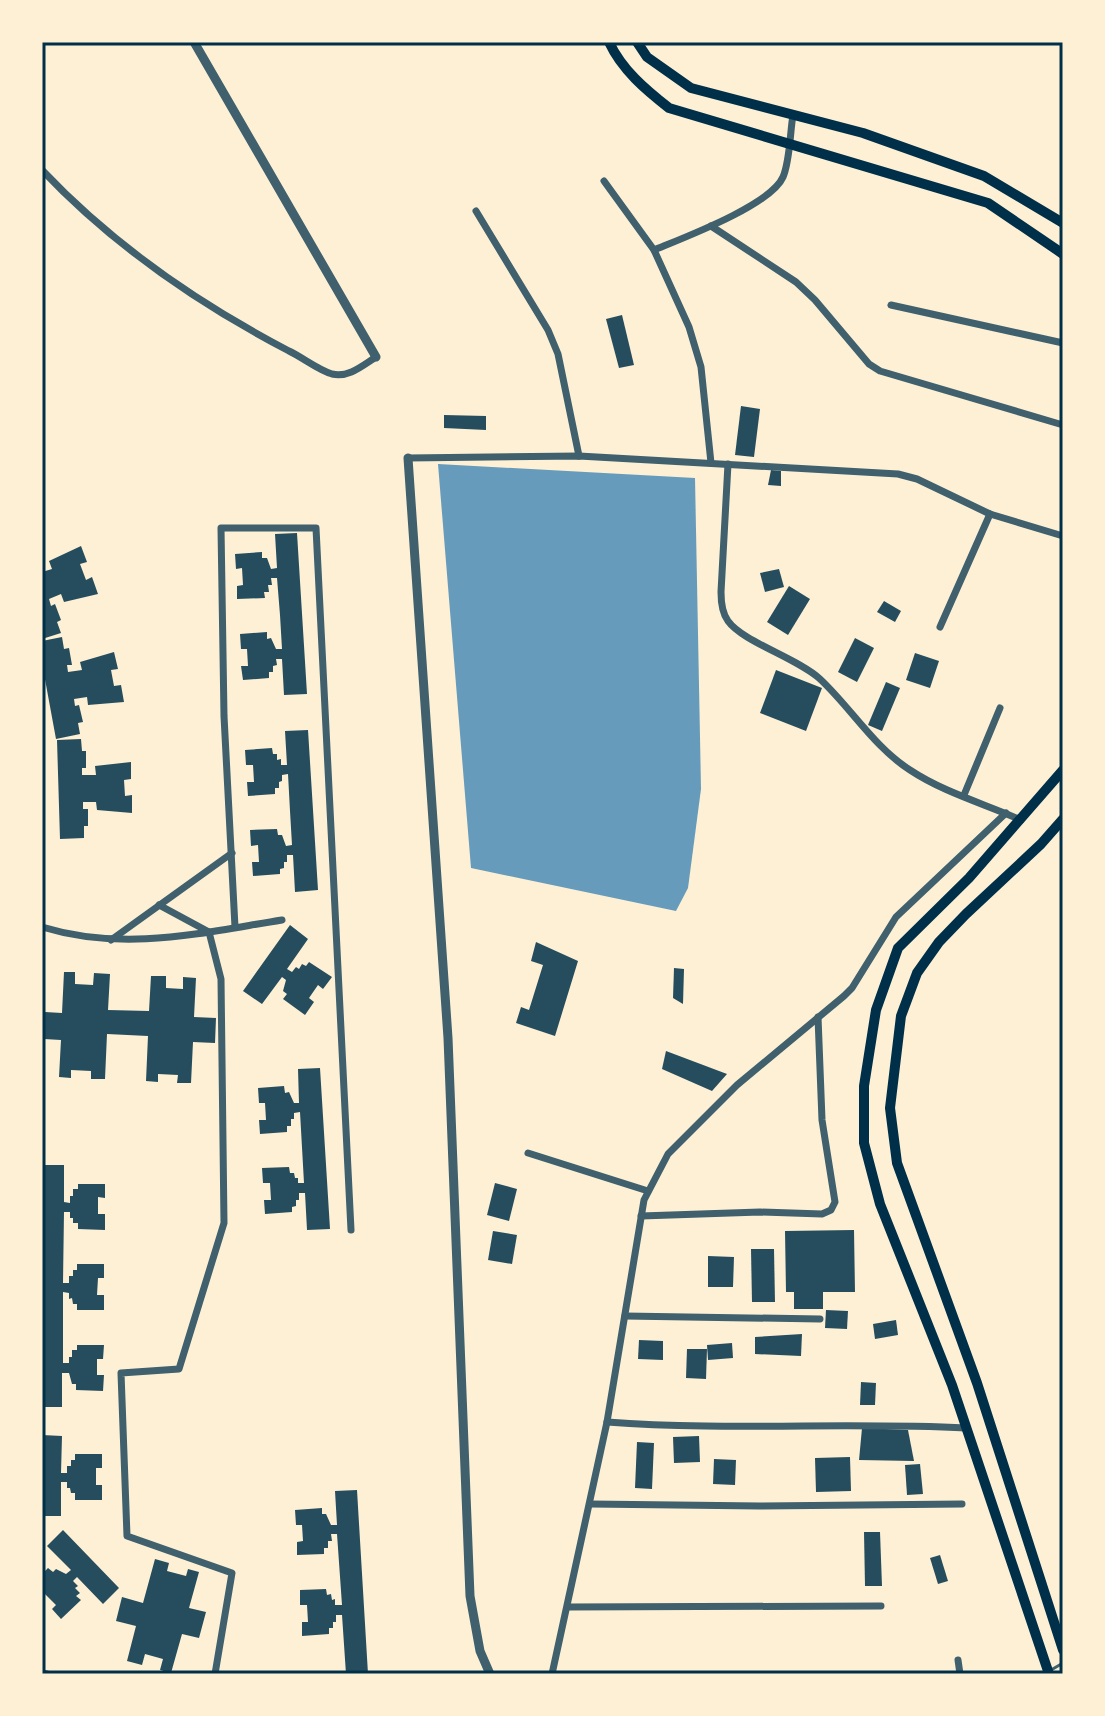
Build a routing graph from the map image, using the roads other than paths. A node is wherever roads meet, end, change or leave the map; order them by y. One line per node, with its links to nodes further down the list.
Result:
1 (194, 42): 15 (street)
2 (609, 42): 5 (main road)
3 (637, 42): 4 (main road)
4 (793, 115): 5 (street); 9 (main road)
5 (788, 145): 10 (street); 12 (main road)
6 (42, 170): 15 (street)
7 (604, 181): 11 (street)
8 (476, 211): 17 (street)
9 (1063, 223)
10 (711, 226): 11 (street); 16 (street)
11 (654, 250): 19 (street)
12 (1063, 254)
13 (891, 305): 14 (street)
14 (1063, 343)
15 (376, 357)
16 (1063, 425)
17 (579, 456): 18 (street); 19 (street)
18 (408, 458): 55 (street)
19 (711, 463): 20 (street)
20 (728, 464): 21 (street); 26 (street)
21 (990, 514): 22 (street); 23 (street)
22 (1063, 536)
23 (940, 627)
24 (1000, 708): 26 (street)
25 (1062, 774): 29 (main road)
26 (964, 795): 27 (street)
27 (1006, 813): 29 (street); 37 (street)
28 (1063, 819): 50 (main road)
29 (1021, 820): 45 (main road)
30 (232, 853): 31 (street); 34 (street); 41 (street)
31 (159, 905): 35 (street); 36 (street)
32 (282, 920): 34 (street)
33 (42, 927): 36 (street)
34 (235, 927): 35 (street)
35 (209, 932): 36 (street); 54 (street)
36 (111, 940)
37 (818, 1017): 39 (street); 40 (street)
38 (528, 1153): 39 (street)
39 (648, 1191): 40 (street)
40 (641, 1216): 42 (street)
41 (351, 1230)
42 (625, 1316): 43 (street); 44 (street)
43 (820, 1319)
44 (607, 1422): 45 (street); 46 (street)
45 (966, 1428): 53 (main road)
46 (590, 1504): 47 (street); 49 (street)
47 (962, 1504)
48 (881, 1606): 49 (street)
49 (568, 1607): 56 (street)
50 (1063, 1650)
51 (958, 1660): 57 (street)
52 (1063, 1663): 53 (lane)
53 (1048, 1673)
54 (215, 1674)
55 (490, 1674)
56 (552, 1674)
57 (960, 1674)

